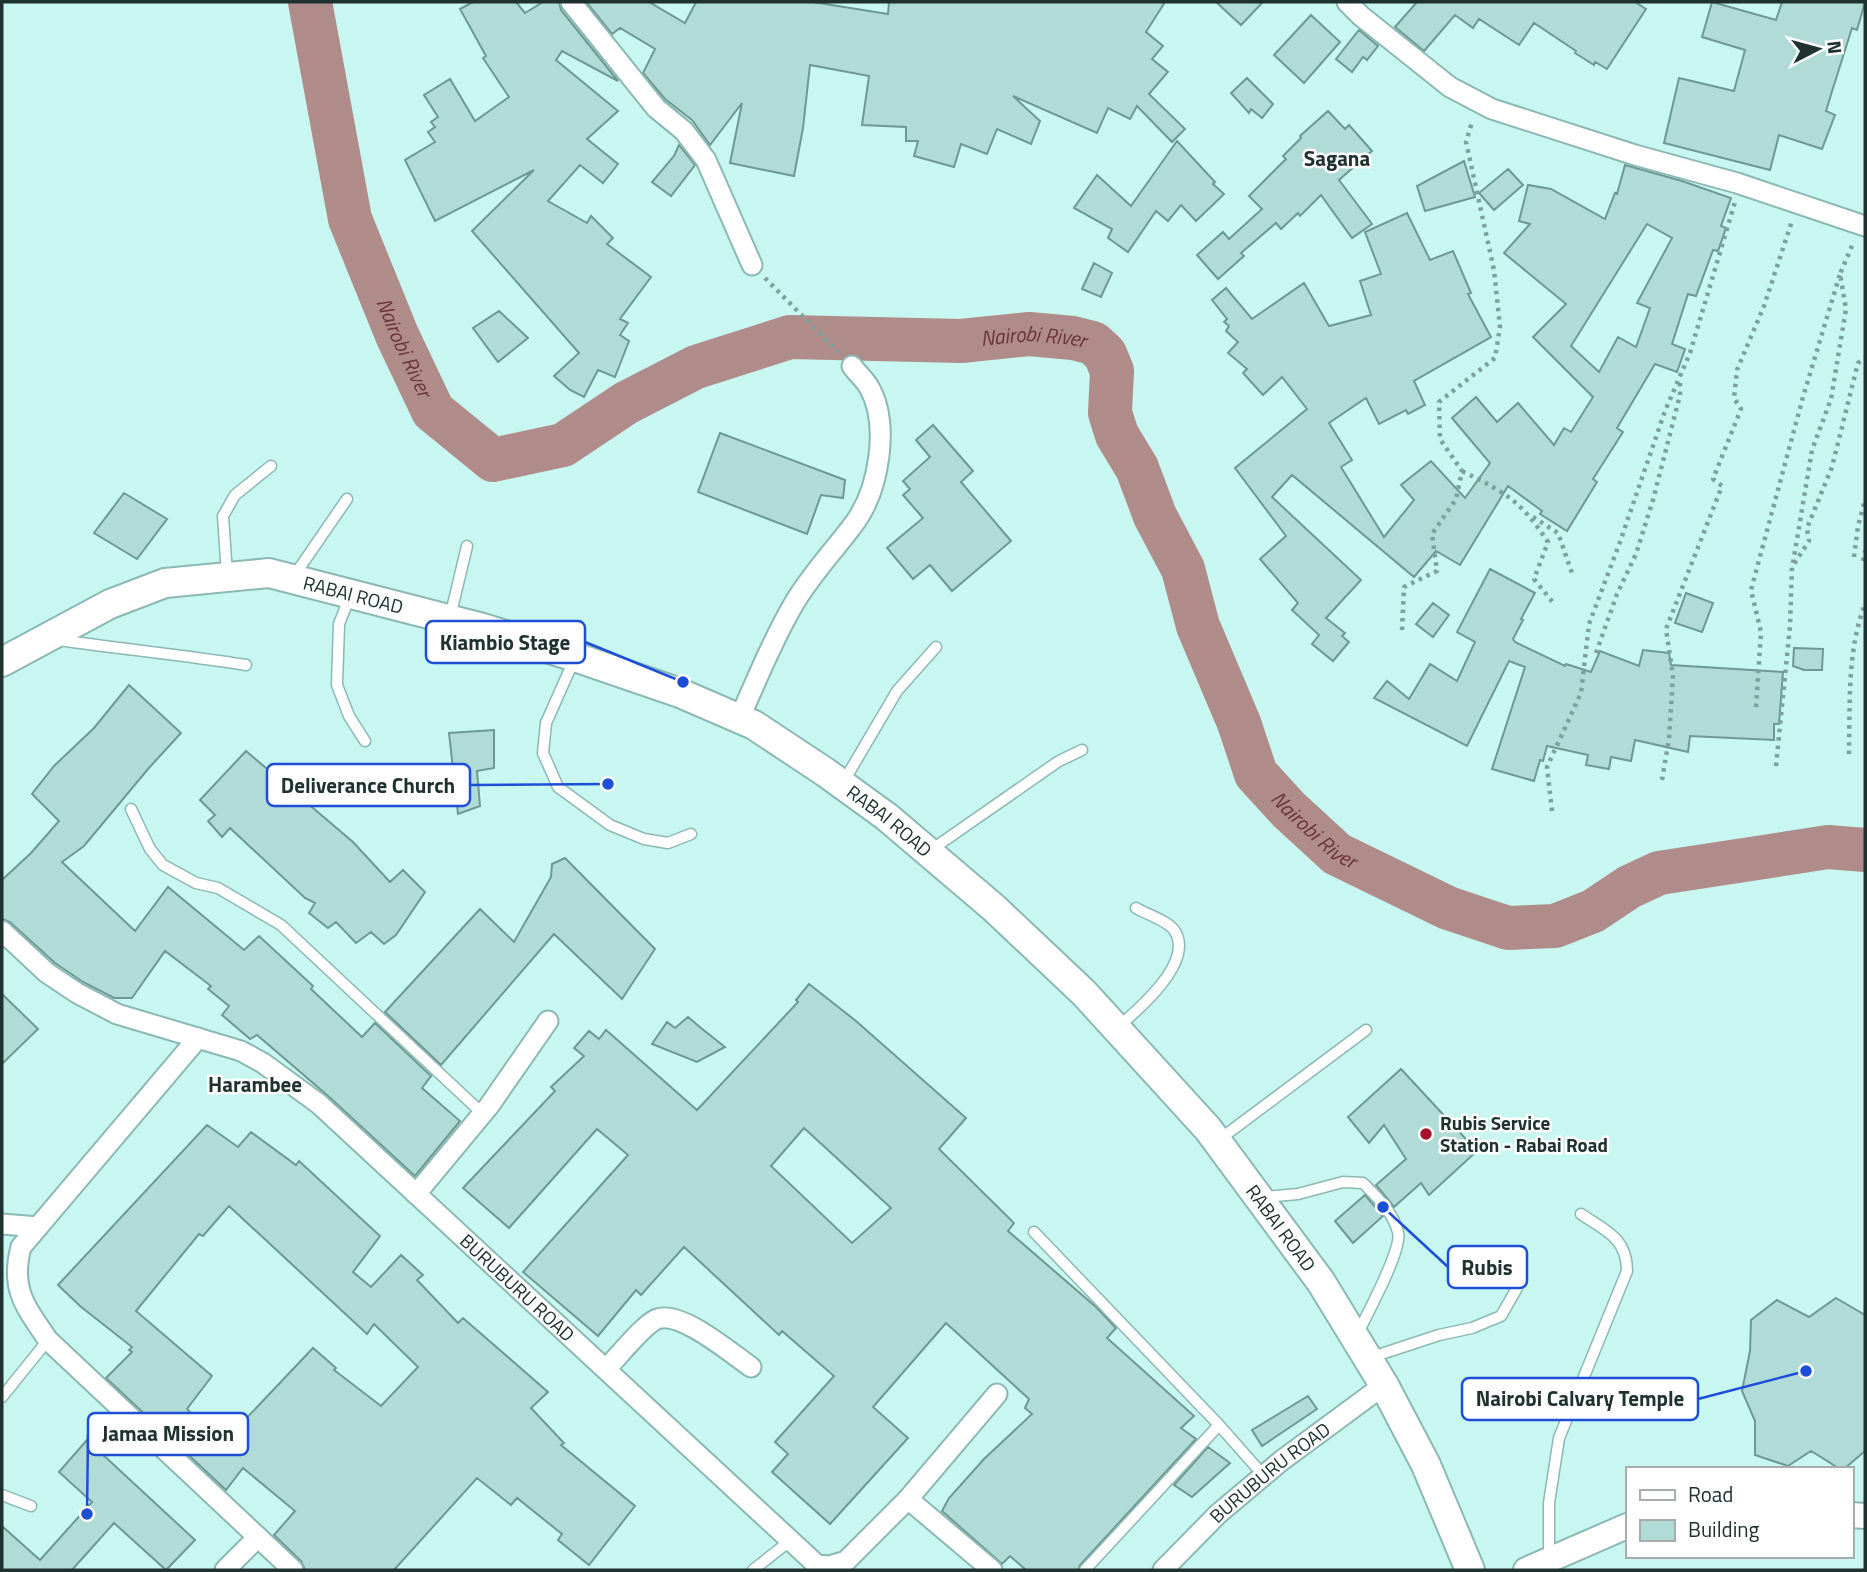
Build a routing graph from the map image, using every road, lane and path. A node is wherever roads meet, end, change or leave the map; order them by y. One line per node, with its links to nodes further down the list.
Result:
1 (571, 2): 7 (street)
2 (1347, 2): 3 (street)
3 (1479, 102): 4 (street); 13 (path)
4 (1737, 183): 5 (street); 11 (path)
5 (1798, 204): 6 (street); 42 (path)
6 (1863, 225): 8 (path)
7 (752, 265): 10 (path)
8 (1840, 274): 21 (path); 36 (path)
9 (1865, 358): 21 (path)
10 (852, 366): 37 (street)
11 (1680, 374): 32 (path); 45 (path)
12 (271, 466): 23 (lane)
13 (1462, 471): 16 (path); 29 (path)
14 (347, 499): 24 (lane)
15 (1865, 500): 19 (path)
16 (1530, 515): 22 (path); 27 (path)
17 (467, 546): 28 (lane)
18 (1865, 551): 20 (path)
19 (1854, 557)
20 (1863, 561)
21 (1792, 567): 41 (path)
22 (1572, 573)
23 (227, 576): 24 (main road, RABAI ROAD); 30 (main road, RABAI ROAD)
24 (292, 580): 25 (main road, RABAI ROAD)
25 (350, 596): 28 (main road, RABAI ROAD); 38 (lane)
26 (1865, 604): 40 (path)
27 (1555, 606)
28 (450, 620): 33 (main road, RABAI ROAD)
29 (1402, 630)
30 (47, 638): 34 (main road, RABAI ROAD); 35 (lane)
31 (936, 647): 43 (lane)
32 (1596, 653)
33 (576, 657): 37 (main road, RABAI ROAD); 46 (lane)
34 (2, 662)
35 (246, 665)
36 (1756, 707)
37 (739, 719): 43 (main road, RABAI ROAD)
38 (365, 741)
39 (1082, 750): 47 (lane)
40 (1849, 754)
41 (1776, 766)
42 (1661, 780)
43 (842, 785): 47 (main road, RABAI ROAD)
44 (131, 809): 54 (lane)
45 (1552, 811)
46 (691, 834)
47 (928, 852): 51 (main road, RABAI ROAD)
48 (1136, 908): 51 (lane)
49 (2, 931): 53 (street, BURUBURU ROAD)
50 (548, 1021): 54 (street)
51 (1117, 1028): 55 (main road, RABAI ROAD)
52 (1366, 1030): 55 (lane)
53 (198, 1038): 56 (street, BURUBURU ROAD); 60 (street)
54 (483, 1114): 56 (street)
55 (1217, 1141): 57 (main road, RABAI ROAD)
56 (416, 1194): 66 (street, BURUBURU ROAD)
57 (1259, 1198): 64 (main road, RABAI ROAD); 64 (lane)
58 (1581, 1214): 78 (lane)
59 (2, 1224): 60 (street)
60 (38, 1227): 63 (street)
61 (1034, 1232): 70 (lane)
62 (1517, 1288): 64 (lane)
63 (48, 1340): 69 (lane); 76 (street)
64 (1362, 1348): 67 (main road, RABAI ROAD)
65 (751, 1367): 66 (street)
66 (607, 1368): 77 (street, BURUBURU ROAD)
67 (1384, 1385): 71 (street, BURUBURU ROAD); 85 (main road, RABAI ROAD)
68 (997, 1394): 73 (street)
69 (2, 1397)
70 (1219, 1424): 71 (lane); 83 (lane)
71 (1264, 1476): 84 (street, BURUBURU ROAD)
72 (2, 1495): 74 (lane)
73 (908, 1499): 77 (street, BURUBURU ROAD); 82 (street)
74 (31, 1506)
75 (1626, 1525): 78 (street)
76 (258, 1537): 79 (street); 80 (street)
77 (791, 1541): 81 (lane)
78 (1549, 1560): 86 (street)
79 (225, 1570)
80 (293, 1570)
81 (753, 1570)
82 (992, 1570)
83 (1085, 1570)
84 (1163, 1570)
85 (1470, 1570)
86 (1526, 1570)

